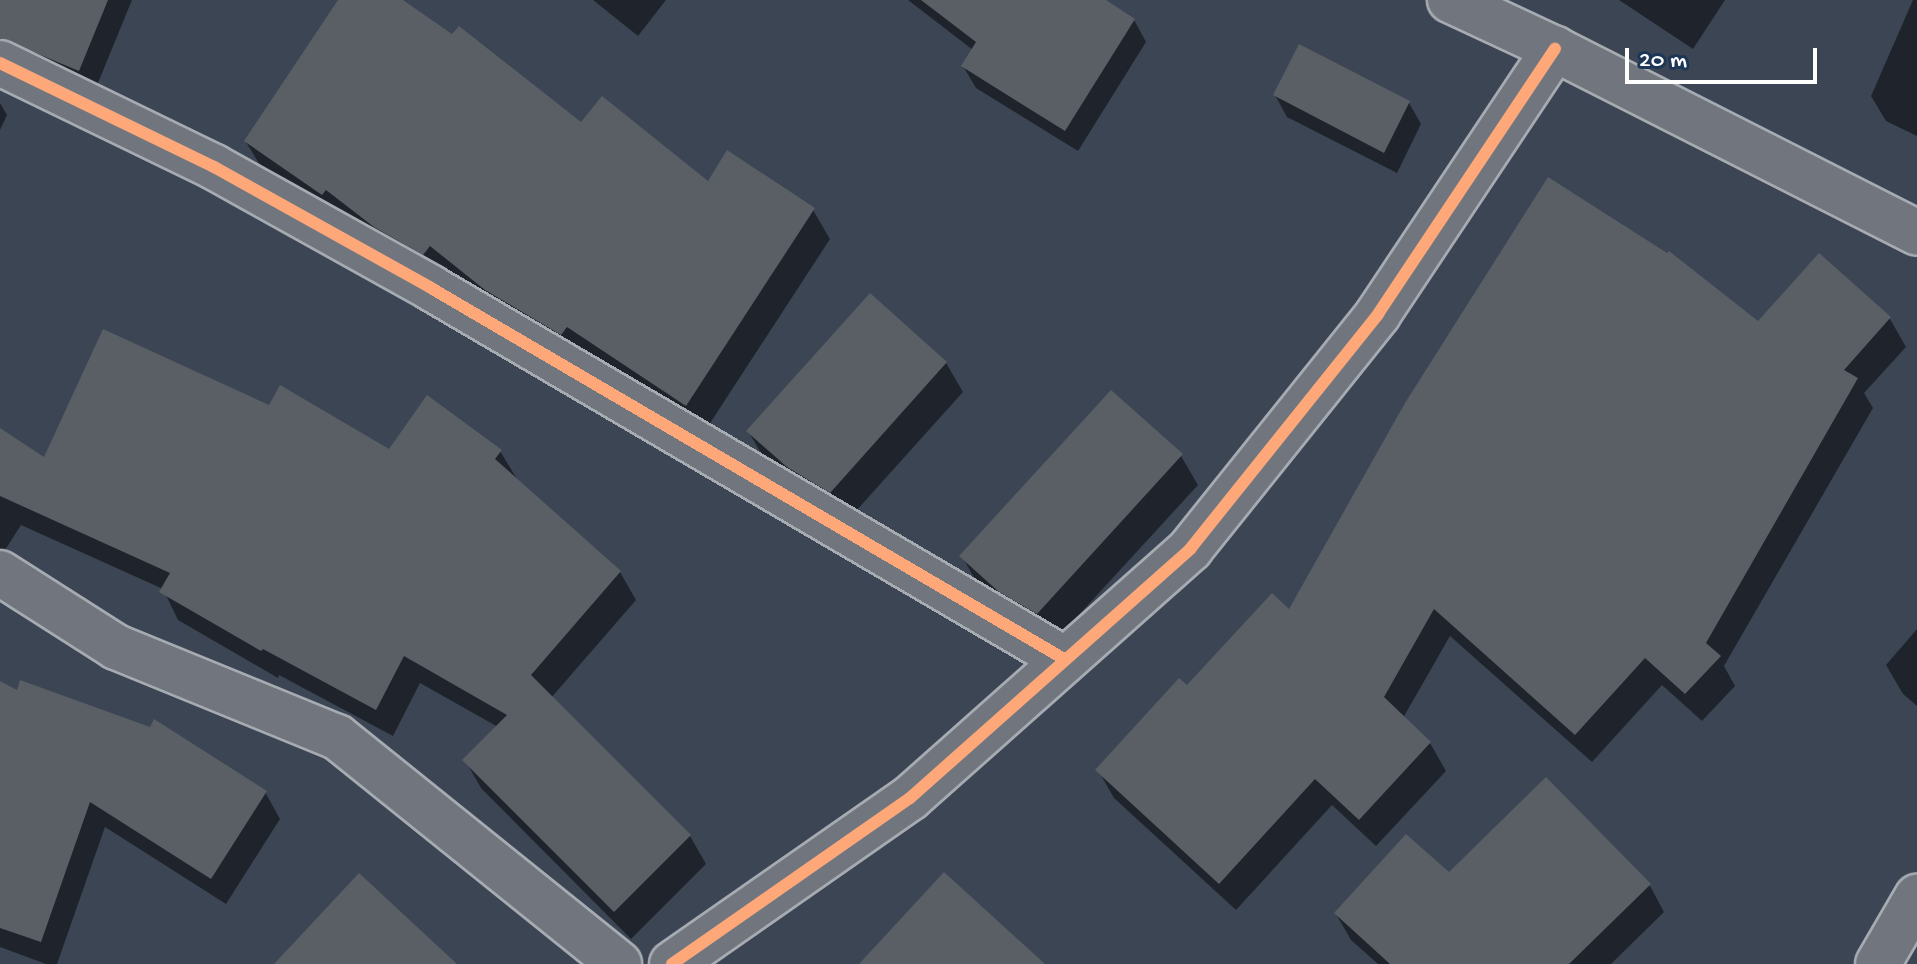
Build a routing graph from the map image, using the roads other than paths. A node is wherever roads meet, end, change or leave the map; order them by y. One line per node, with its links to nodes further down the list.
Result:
1 (1450, 0): 2 (street)
2 (1555, 49): 4 (street); 6 (street)
3 (0, 63): 6 (street)
4 (1917, 233)
5 (0, 573): 8 (street)
6 (1064, 659): 9 (street)
7 (1917, 897): 10 (street)
8 (619, 964)
9 (672, 964)
10 (1878, 964)

